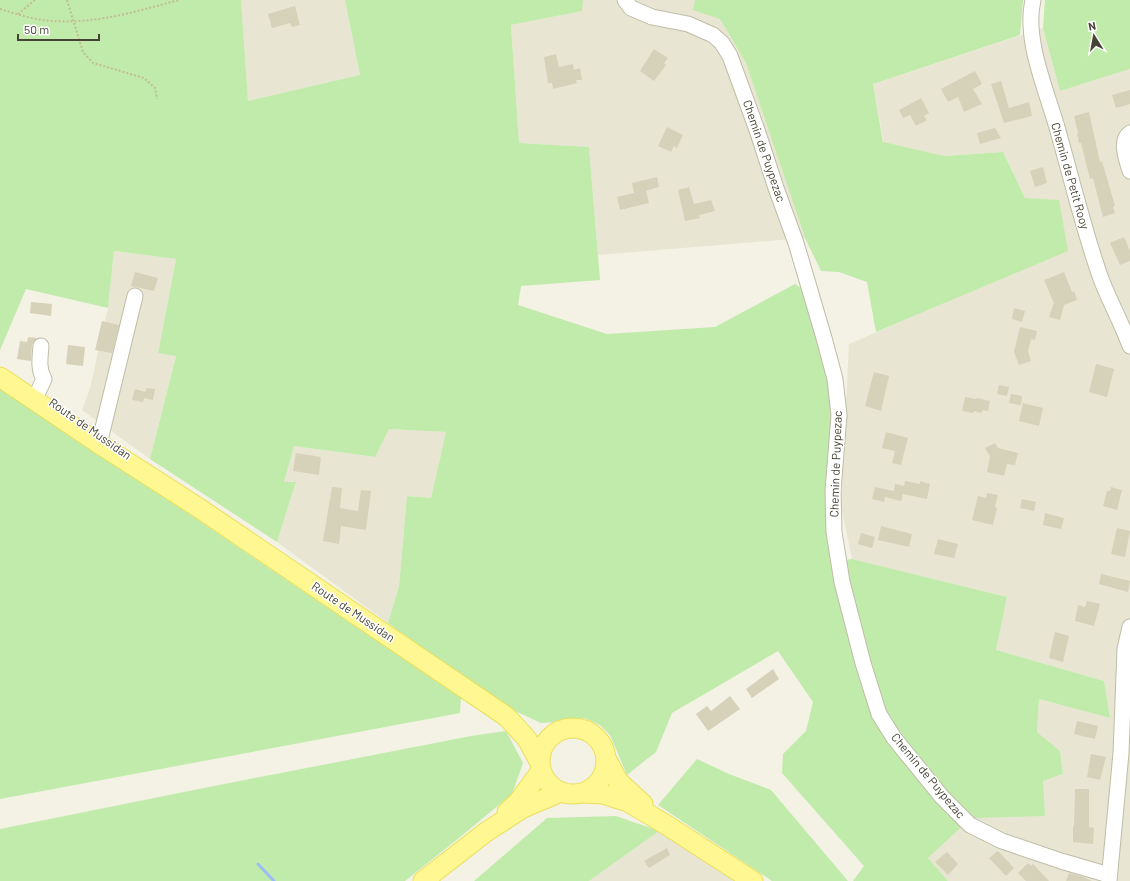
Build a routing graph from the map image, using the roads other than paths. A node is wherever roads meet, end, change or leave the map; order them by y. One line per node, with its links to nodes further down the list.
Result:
1 (625, 0): 21 (street, Chemin de Puypezac)
2 (1033, 0): 6 (street, Chemin de Petit Rooy)
3 (1130, 133): 4 (street)
4 (1130, 171)
5 (135, 296): 11 (street)
6 (1130, 345)
7 (41, 346): 10 (street)
8 (0, 366): 10 (main road, Route de Mussidan)
9 (0, 377): 11 (main road, Route de Mussidan)
10 (38, 392): 11 (main road, Route de Mussidan)
11 (100, 439): 13 (main road, Route de Mussidan)
12 (1130, 627): 21 (street)
13 (507, 717): 14 (main road, Route de Mussidan); 16 (main road, Route de Mussidan)
14 (558, 732): 15 (main road); 16 (main road)
15 (606, 758): 18 (main road); 19 (main road)
16 (540, 766): 17 (main road); 20 (main road)
17 (561, 792): 18 (main road); 20 (main road)
18 (582, 793): 19 (main road)
19 (665, 824): 23 (main road)
20 (486, 832): 22 (main road)
21 (1109, 878)
22 (423, 881)
23 (753, 881)

